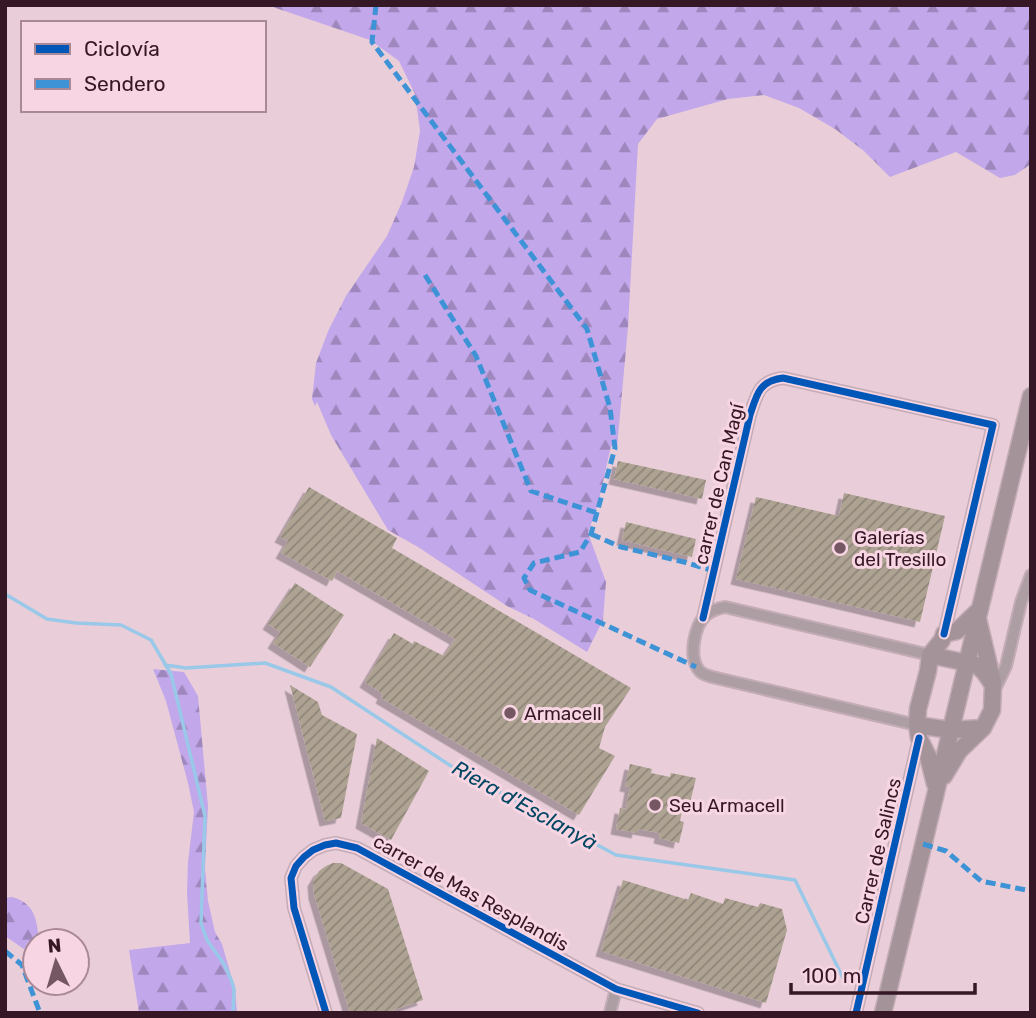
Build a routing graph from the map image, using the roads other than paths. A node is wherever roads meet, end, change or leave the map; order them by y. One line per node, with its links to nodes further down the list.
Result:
1 (1031, 396): 5 (main road)
2 (1031, 575): 10 (street)
3 (713, 580): 4 (street, carrer de Can Magí); 6 (street, carrer de Can Magí); 7 (street, carrer de Can Magí)
4 (730, 609): 6 (street); 8 (street)
5 (978, 613): 7 (main road); 9 (main road); 10 (main road)
6 (703, 618): 13 (street, carrer de Can Magí)
7 (944, 634): 8 (main road)
8 (930, 655): 9 (main road); 13 (main road)
9 (966, 662): 10 (main road); 12 (main road)
10 (993, 689): 11 (main road)
11 (983, 728): 12 (main road); 14 (main road)
12 (950, 730): 13 (main road); 14 (main road)
13 (918, 731): 14 (main road); 19 (street, Carrer de Salincs)
14 (936, 790): 20 (main road)
15 (616, 989): 16 (street, carrer de Mas Resplandis); 17 (street); 18 (street, carrer de Mas Resplandis)
16 (326, 1013)
17 (610, 1013)
18 (698, 1013)
19 (856, 1013)
20 (883, 1013)

